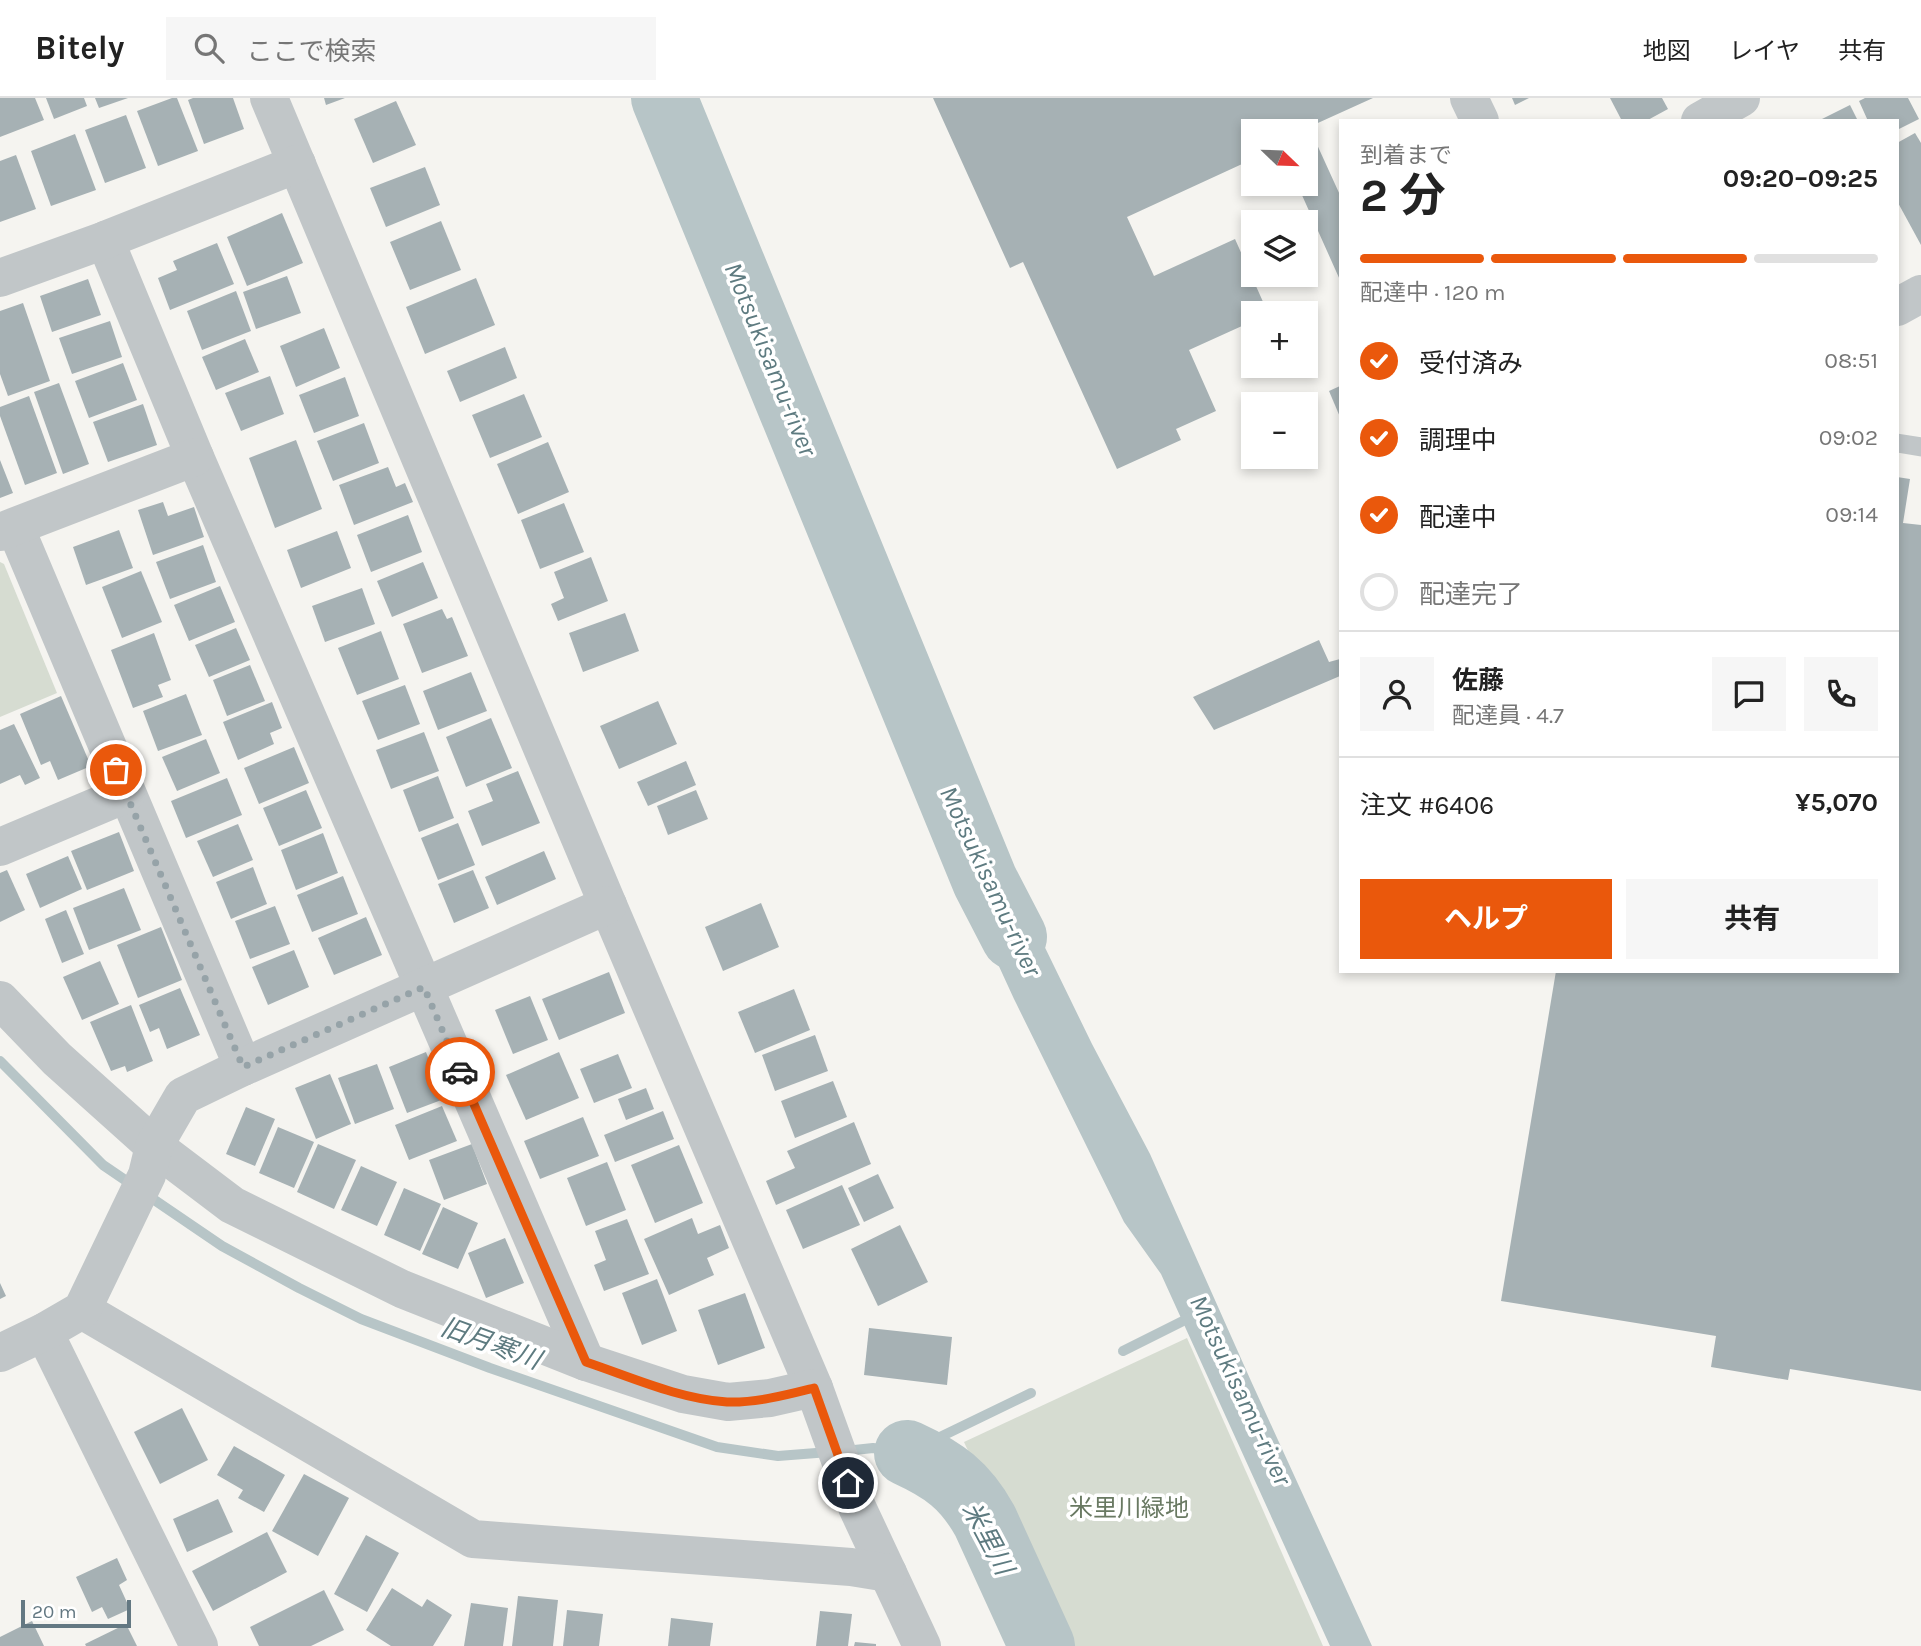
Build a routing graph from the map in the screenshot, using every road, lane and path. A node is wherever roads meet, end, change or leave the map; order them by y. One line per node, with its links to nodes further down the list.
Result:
1 (270, 98): 6 (street)
2 (1469, 98): 4 (street)
3 (1741, 98): 5 (street)
4 (1479, 119)
5 (1704, 119)
6 (297, 164): 7 (street); 17 (street)
7 (106, 240): 8 (street); 13 (street)
8 (0, 278)
9 (1921, 294): 10 (street)
10 (1899, 306)
11 (1899, 443): 12 (lane)
12 (1921, 447)
13 (195, 457): 14 (street); 18 (street)
14 (7, 530): 15 (street)
15 (126, 794): 16 (street); 20 (street)
16 (0, 847)
17 (608, 905): 18 (street); 26 (street)
18 (424, 987): 20 (street); 25 (street)
19 (0, 1000): 21 (street)
20 (243, 1067): 21 (street)
21 (150, 1160): 22 (street); 25 (street)
22 (82, 1310): 23 (street); 27 (street)
23 (44, 1332): 24 (street); 28 (street)
24 (0, 1353)
25 (586, 1362): 26 (street)
26 (817, 1400): 27 (street)
27 (888, 1573): 29 (street)
28 (200, 1646)
29 (922, 1646)

